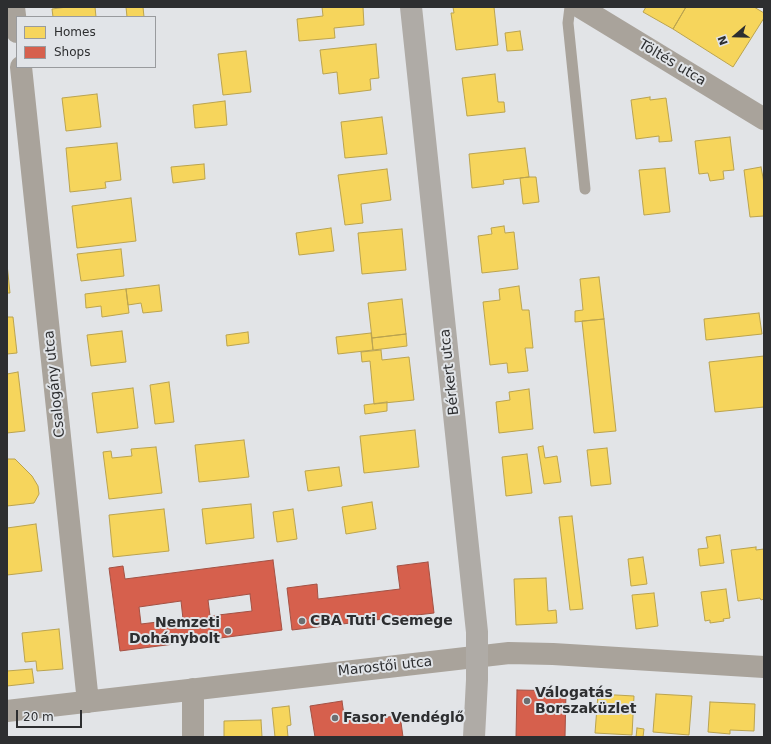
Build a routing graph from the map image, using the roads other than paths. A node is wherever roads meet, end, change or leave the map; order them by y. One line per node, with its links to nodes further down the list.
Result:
1 (14, 7): 5 (street)
2 (411, 7): 9 (street, Bérkert utca)
3 (570, 7): 8 (lane)
4 (580, 7): 7 (street, Töltés utca)
5 (16, 24)
6 (21, 68): 12 (street, Csalogány utca)
7 (764, 119)
8 (585, 190)
9 (477, 657): 10 (street, Marostői utca); 11 (street, Marostői utca); 15 (street, Bérkert utca)
10 (764, 667)
11 (193, 689): 12 (street, Marostői utca); 14 (street)
12 (88, 702): 13 (street, Marostői utca)
13 (7, 711)
14 (193, 737)
15 (474, 737)

